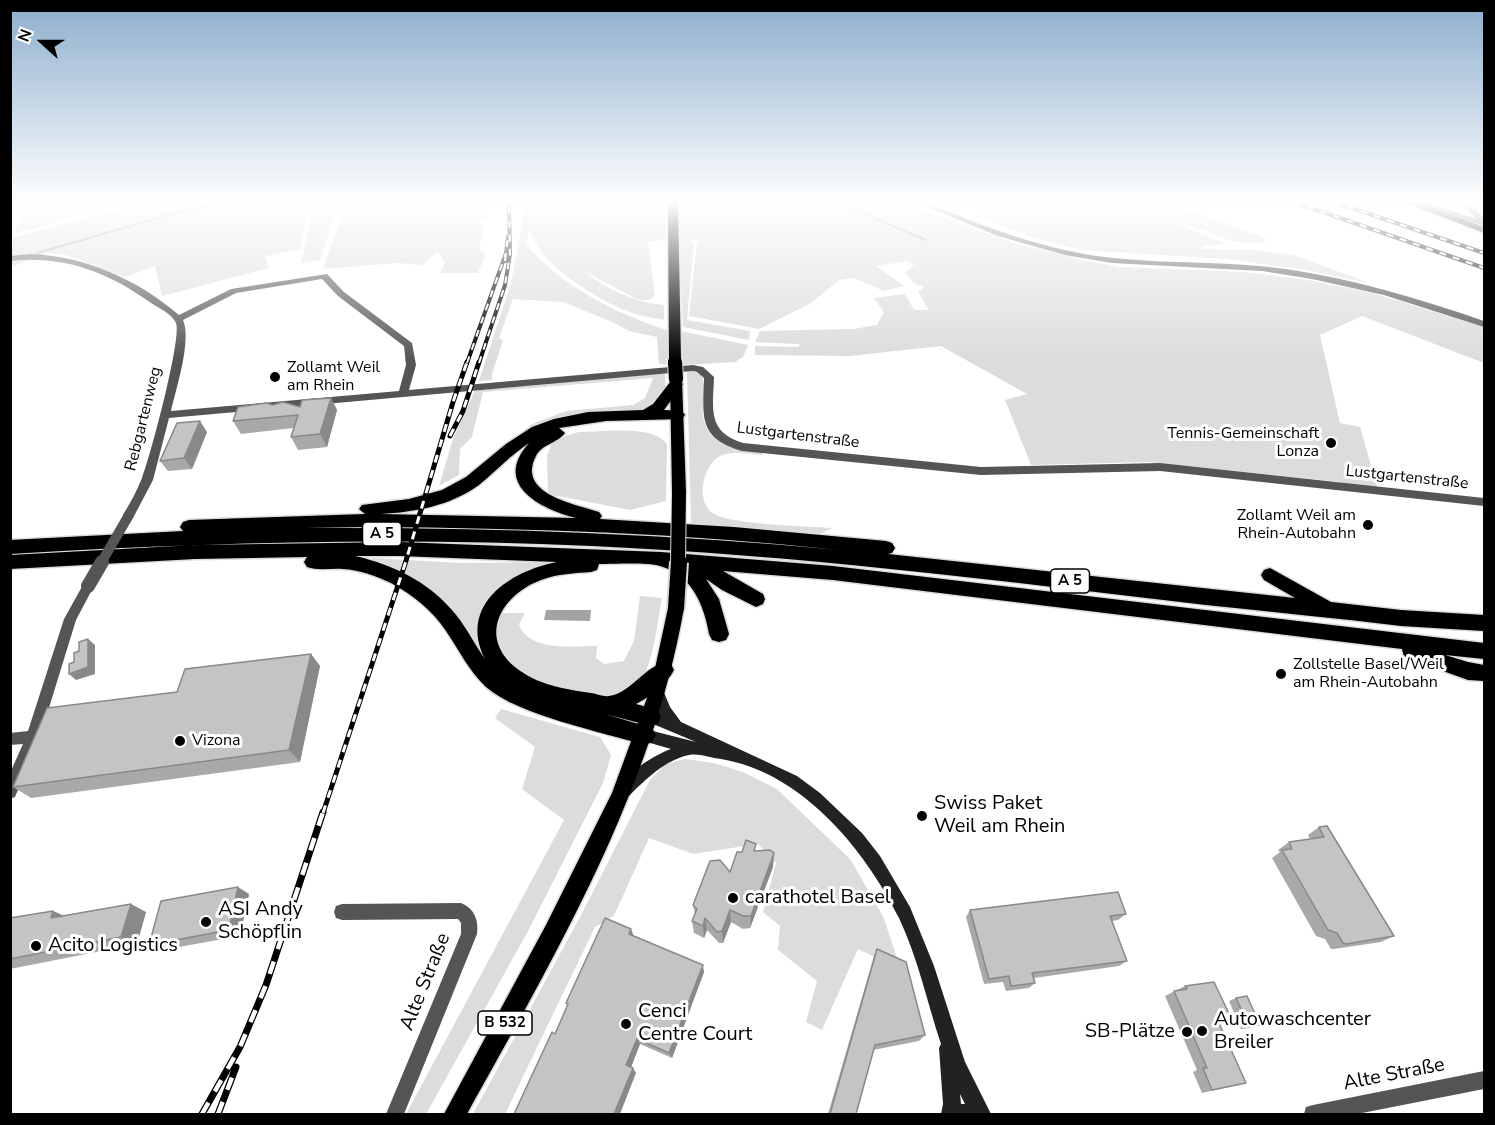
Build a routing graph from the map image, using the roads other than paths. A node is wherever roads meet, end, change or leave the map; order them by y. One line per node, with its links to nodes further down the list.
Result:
1 (674, 254): 6 (main road, B 532, bridge)
2 (1080, 254): 5 (street)
3 (10, 259): 4 (street)
4 (178, 319): 7 (street); 8 (street, Rebgartenweg)
5 (1485, 324)
6 (676, 382): 9 (highway); 10 (main road, B 532)
7 (403, 394): 8 (street, Lustgartenstraße); 11 (street, Lustgartenstraße)
8 (166, 415): 38 (street, Rebgartenweg, bridge)
9 (644, 416): 10 (highway); 12 (highway)
10 (678, 421): 13 (highway); 32 (main road, B 532, bridge)
11 (1485, 502)
12 (244, 523): 13 (highway); 14 (highway)
13 (657, 528): 23 (highway)
14 (49, 544): 15 (highway, A 5); 23 (highway, A 5)
15 (10, 547)
16 (234, 551): 17 (highway, A 5); 20 (highway, A 5); 36 (highway)
17 (635, 558): 18 (highway, A 5); 35 (highway)
18 (661, 559): 19 (highway, A 5); 30 (highway)
19 (694, 561): 22 (highway); 28 (highway, A 5)
20 (10, 562)
21 (1270, 575): 24 (highway)
22 (756, 599)
23 (1246, 600): 24 (highway, A 5)
24 (1335, 610): 26 (highway, A 5)
25 (1485, 614): 26 (highway, A 5)
26 (1401, 618): 27 (highway, A 5); 29 (highway, A 5)
27 (1485, 623)
28 (1328, 632): 31 (highway, A 5); 33 (highway)
29 (1485, 633)
30 (719, 634)
31 (1485, 651)
32 (664, 670): 34 (main road, B 532); 35 (highway)
33 (1485, 673)
34 (658, 694): 36 (main road, B 532); 37 (main road)
35 (610, 706): 36 (highway)
36 (648, 726): 37 (main road); 40 (main road); 42 (main road, B 532)
37 (679, 727): 41 (main road)
38 (33, 738): 39 (street); 43 (street, Rebgartenweg)
39 (10, 739)
40 (692, 748): 41 (main road); 42 (main road)
41 (737, 755): 45 (main road)
42 (624, 791): 48 (main road, B 532)
43 (10, 792)
44 (342, 912): 47 (street, Alte Straße)
45 (948, 1041): 49 (main road); 52 (main road)
46 (1485, 1080): 53 (street, Alte Straße)
47 (395, 1114)
48 (455, 1114)
49 (950, 1114)
50 (958, 1114): 51 (main road)
51 (978, 1114)
52 (982, 1114)
53 (1316, 1114)

